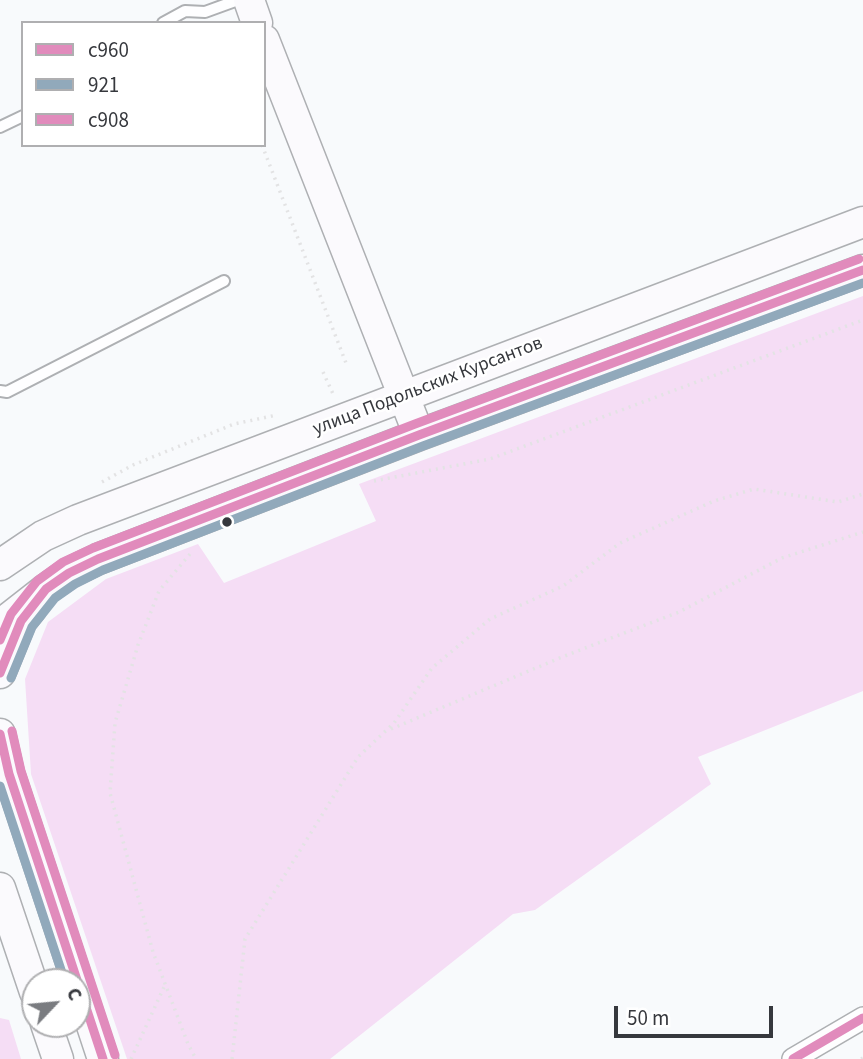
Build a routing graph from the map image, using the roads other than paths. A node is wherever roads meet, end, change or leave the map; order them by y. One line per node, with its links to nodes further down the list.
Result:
1 (238, 0): 3 (lane)
2 (248, 0): 4 (main road)
3 (167, 21)
4 (256, 21)
5 (266, 45): 12 (main road)
6 (21, 117): 7 (lane)
7 (0, 127)
8 (863, 222): 12 (main road, улица Подольских Курсантов)
9 (863, 270): 13 (main road)
10 (223, 281): 11 (lane)
11 (0, 391)
12 (404, 396): 13 (main road); 14 (main road, улица Подольских Курсантов)
13 (419, 436): 15 (main road)
14 (0, 565)
15 (46, 589): 16 (main road); 17 (main road)
16 (0, 625)
17 (0, 673)
18 (0, 734): 24 (main road)
19 (0, 888): 20 (main road)
20 (27, 968)
21 (863, 1018): 25 (street)
22 (51, 1038): 23 (main road)
23 (58, 1059)
24 (103, 1059)
25 (793, 1059)

